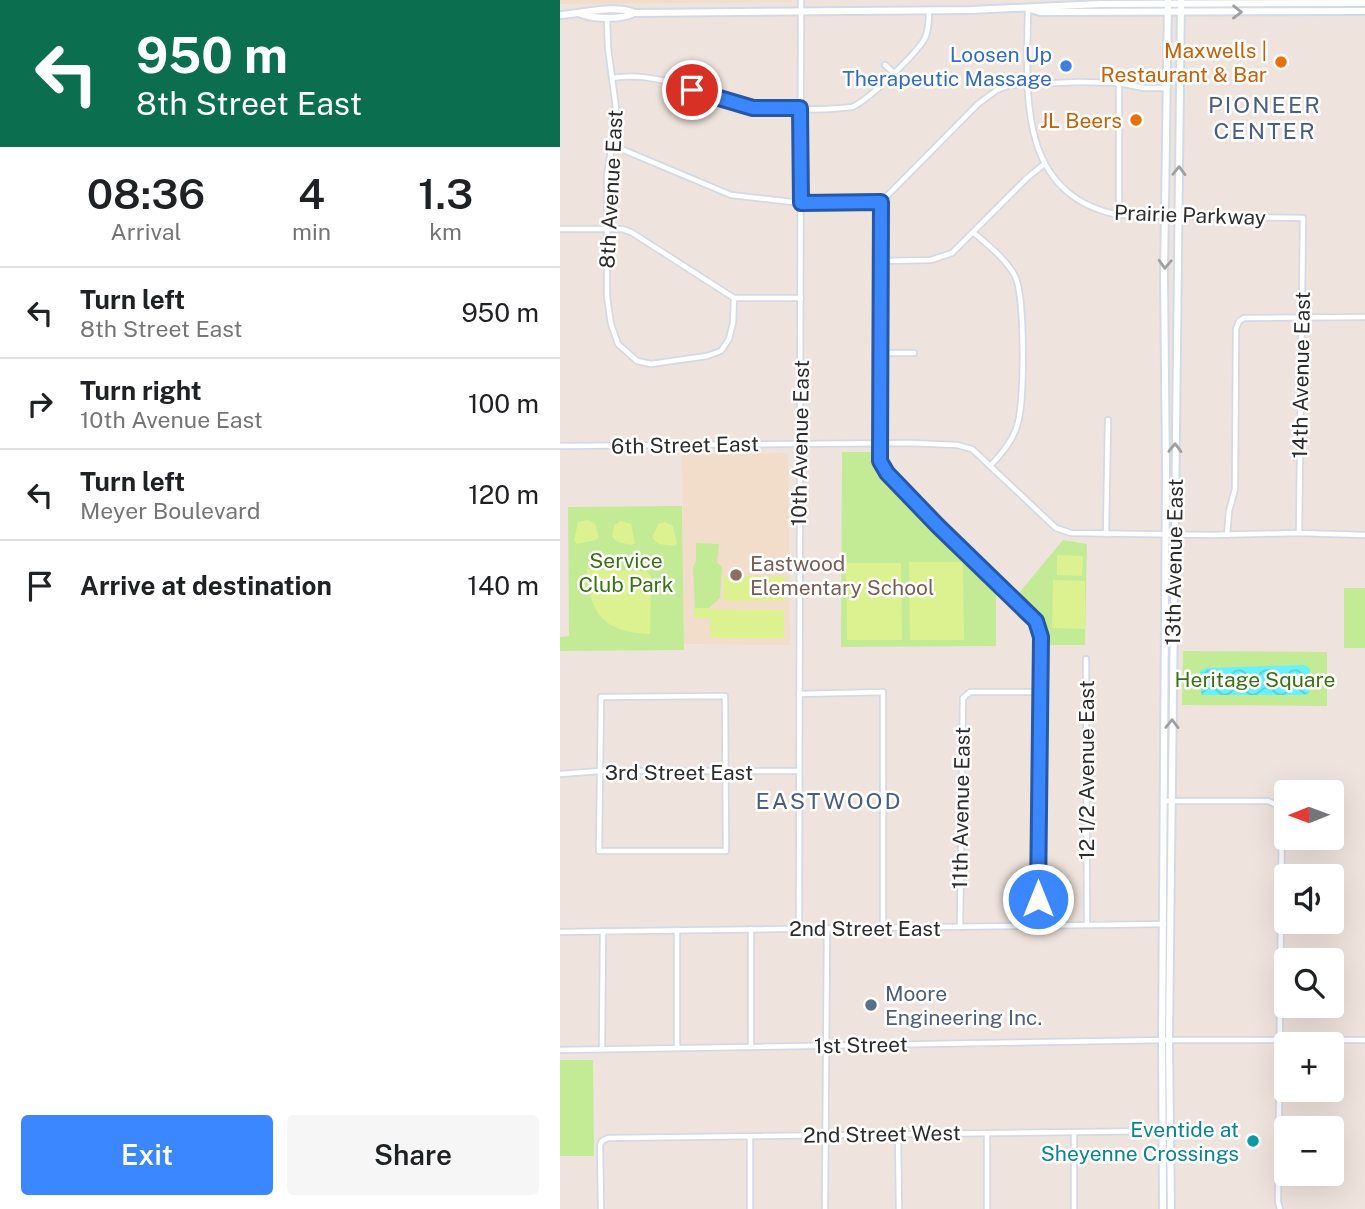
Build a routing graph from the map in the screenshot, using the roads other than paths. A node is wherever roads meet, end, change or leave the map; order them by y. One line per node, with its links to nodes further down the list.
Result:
1 (801, 0): 9 (street, 10th Avenue East)
2 (1168, 1): 3 (main road); 6 (main road); 10 (main road, 13th Avenue East)
3 (1181, 1): 5 (main road); 11 (main road, 13th Avenue East)
4 (1365, 3): 5 (main road)
5 (1305, 5): 8 (main road); 11 (main road, one-way to 5)
6 (1028, 9): 7 (main road); 10 (main road); 19 (street, Prairie Parkway)
7 (929, 10): 9 (main road); 17 (street)
8 (1365, 11)
9 (801, 12): 12 (main road); 22 (street, 10th Avenue East)
10 (1168, 12): 11 (main road); 21 (main road, 13th Avenue East)
11 (1180, 12): 29 (main road, 13th Avenue East, one-way to 11)
12 (634, 13): 13 (main road); 15 (main road)
13 (581, 14): 14 (main road); 15 (main road)
14 (560, 15)
15 (607, 17): 18 (street, 8th Avenue East)
16 (885, 65): 17 (street)
17 (894, 72): 22 (street)
18 (613, 78): 22 (street); 23 (street, 8th Avenue East)
19 (1029, 83): 20 (street); 24 (street, Prairie Parkway); 25 (street)
20 (1119, 83): 21 (street); 27 (street)
21 (1168, 88): 28 (main road, 13th Avenue East)
22 (800, 108): 26 (street, 10th Avenue East)
23 (614, 146): 26 (street); 32 (street, 8th Avenue East)
24 (1043, 165): 27 (street, Prairie Parkway); 33 (street)
25 (881, 202): 26 (street); 34 (street)
26 (801, 203): 36 (street, 10th Avenue East)
27 (1119, 215): 28 (street, Prairie Parkway)
28 (1166, 216): 29 (street, Prairie Parkway); 48 (main road, 13th Avenue East, one-way to 48)
29 (1178, 217): 30 (street, Prairie Parkway); 49 (main road, 13th Avenue East, one-way to 29)
30 (1303, 218): 38 (street, 14th Avenue East)
31 (560, 229): 32 (street)
32 (606, 229): 35 (street); 35 (street, 8th Avenue East)
33 (974, 233): 34 (street); 45 (street)
34 (881, 261): 39 (street)
35 (734, 298): 36 (street)
36 (801, 298): 43 (street, 10th Avenue East)
37 (1365, 317): 38 (street)
38 (1301, 318): 46 (street, 14th Avenue East); 50 (street)
39 (880, 353): 40 (street); 42 (street)
40 (914, 353)
41 (1108, 420): 47 (street)
42 (880, 443): 43 (street, 6th Street East); 45 (street, 6th Street East); 53 (street)
43 (800, 444): 44 (street, 6th Street East); 54 (street, 10th Avenue East)
44 (560, 446)
45 (990, 466): 47 (street, 6th Street East)
46 (1299, 533): 50 (street, 6th Street East); 51 (street, 6th Street East)
47 (1107, 534): 48 (street, 6th Street East)
48 (1166, 534): 49 (street, 6th Street East); 59 (main road, 13th Avenue East)
49 (1174, 535): 50 (street, 6th Street East); 59 (main road, 13th Avenue East, one-way to 49)
50 (1227, 535)
51 (1365, 535)
52 (1086, 659): 61 (street, 12 1/2 Avenue East)
53 (1041, 692): 60 (street); 64 (street, 11th Avenue East)
54 (799, 694): 55 (street, 10th Avenue East); 63 (street)
55 (799, 771): 57 (street, 3rd Street East); 65 (street, 10th Avenue East)
56 (600, 772): 57 (street, 3rd Street East); 57 (street); 57 (street); 58 (street, 3rd Street East)
57 (725, 772)
58 (560, 774)
59 (1167, 801): 62 (main road, 13th Avenue East); 71 (street)
60 (1038, 924): 61 (street, 2nd Street East); 64 (street, 2nd Street East)
61 (1087, 924): 62 (street, 2nd Street East)
62 (1166, 924): 72 (main road, 13th Avenue East)
63 (883, 927): 64 (street, 2nd Street East); 66 (street, 2nd Street East)
64 (960, 927)
65 (799, 928): 66 (street, 2nd Street East); 67 (street, 2nd Street East)
66 (827, 928): 76 (street)
67 (751, 929): 68 (street, 2nd Street East); 77 (street)
68 (677, 930): 69 (street, 2nd Street East); 78 (street)
69 (603, 931): 70 (street, 2nd Street East); 79 (street)
70 (560, 932)
71 (1280, 1032)
72 (1166, 1040): 73 (street, 1st Street); 76 (street, 1st Street); 82 (main road); 95 (main road, 13th Avenue East)
73 (1274, 1040)
74 (1344, 1040): 75 (street, 1st Street)
75 (1365, 1040)
76 (826, 1045): 77 (street, 1st Street); 86 (street)
77 (751, 1046): 78 (street, 1st Street)
78 (677, 1047): 79 (street, 1st Street)
79 (602, 1049): 80 (street, 1st Street)
80 (560, 1050)
81 (1279, 1102): 96 (street)
82 (1163, 1131): 83 (street, 2nd Street West); 94 (main road)
83 (1074, 1132): 84 (street, 2nd Street West); 93 (street)
84 (987, 1133): 85 (street, 2nd Street West); 92 (street)
85 (898, 1134): 86 (street, 2nd Street West); 91 (street)
86 (825, 1135): 87 (street, 2nd Street West); 90 (street)
87 (750, 1137): 88 (street, 2nd Street West); 89 (street)
88 (601, 1209)
89 (750, 1209)
90 (825, 1209)
91 (899, 1209)
92 (987, 1209)
93 (1074, 1209)
94 (1163, 1209)
95 (1171, 1209)
96 (1280, 1209)

